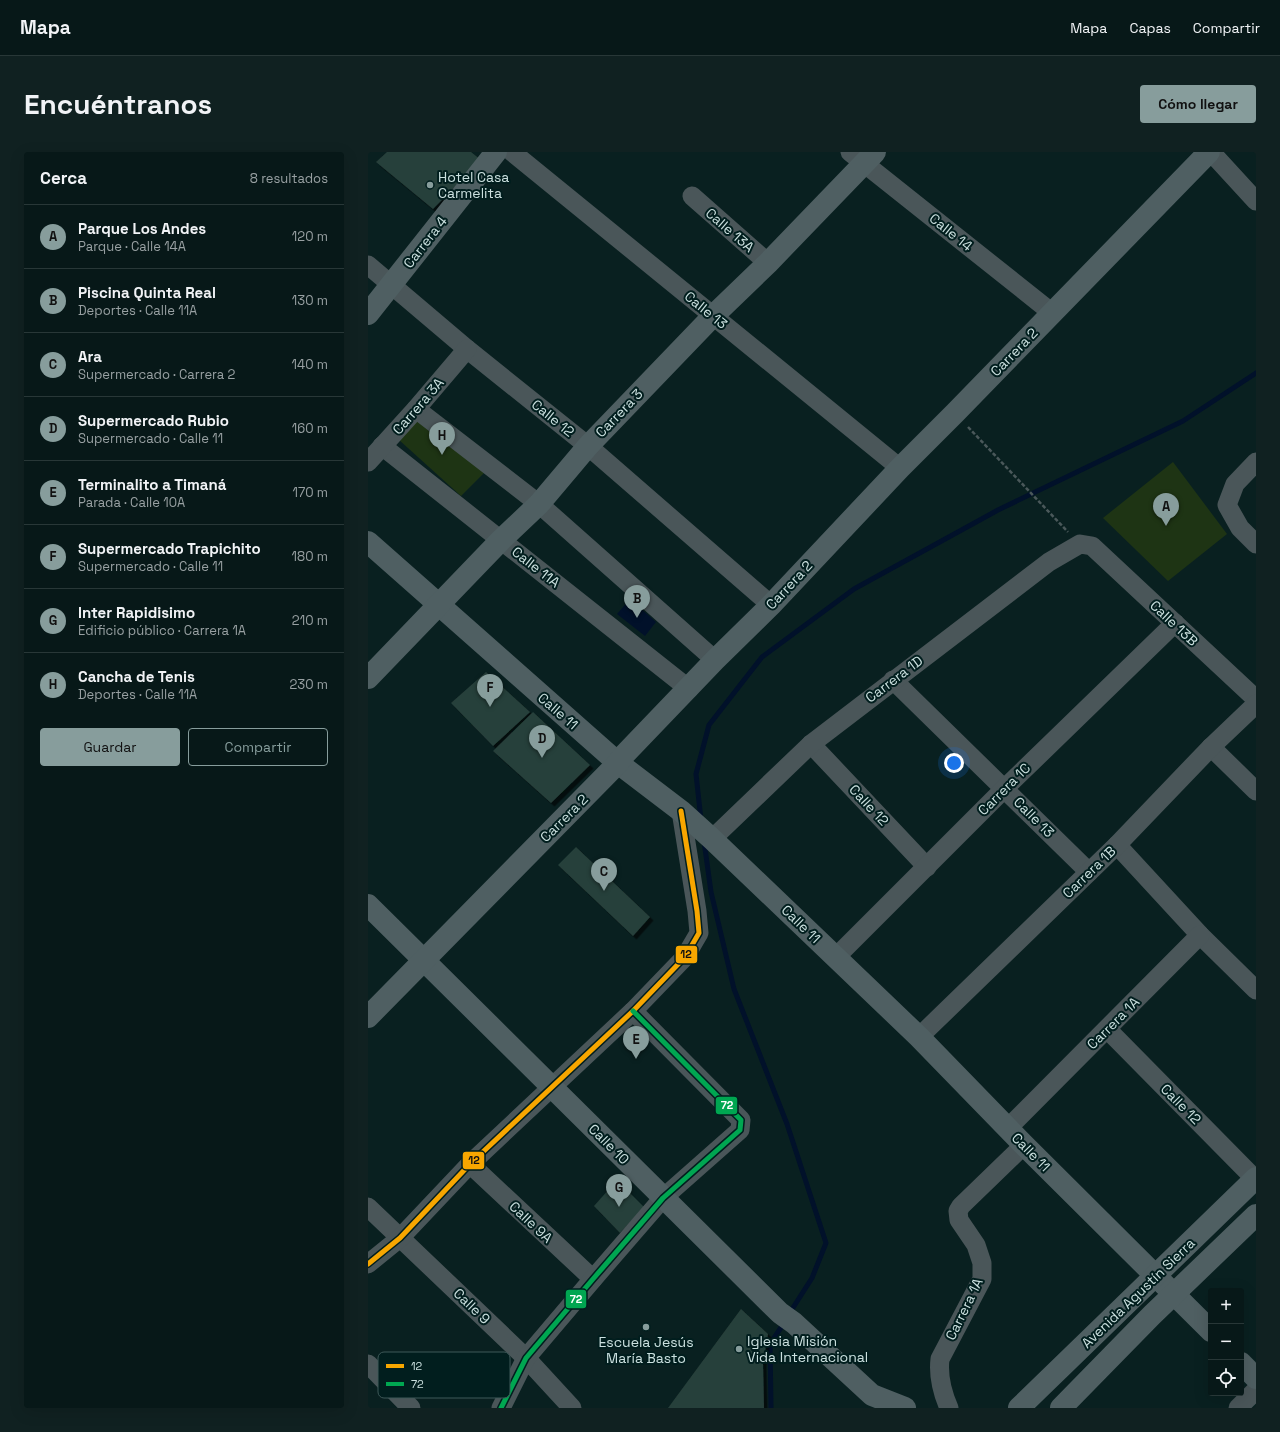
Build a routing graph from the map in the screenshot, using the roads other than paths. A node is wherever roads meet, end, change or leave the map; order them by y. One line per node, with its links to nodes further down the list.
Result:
1 (496, 152): 9 (main road, Carrera 4)
2 (512, 152): 12 (street, Calle 13)
3 (1210, 152): 6 (street); 10 (main road, Carrera 2)
4 (863, 156): 7 (main road, Carrera 3); 10 (street, Calle 14)
5 (692, 196): 7 (street, Calle 13A)
6 (1256, 201)
7 (768, 263): 12 (main road, Carrera 3)
8 (368, 264): 9 (street, Calle 12)
9 (392, 284): 11 (main road, Carrera 4); 13 (street, Calle 12)
10 (1051, 312): 19 (main road, Carrera 2)
11 (368, 314)
12 (713, 316): 16 (main road, Carrera 3); 19 (street, Calle 13)
13 (467, 349): 14 (street, Carrera 3A); 16 (street, Calle 12)
14 (416, 409): 15 (street, Carrera 3A); 20 (street)
15 (382, 446): 17 (street, Carrera 3A); 21 (street, Calle 11A)
16 (588, 446): 20 (main road, Carrera 3); 26 (street, Calle 12)
17 (368, 462)
18 (1256, 462): 23 (street)
19 (900, 468): 26 (main road, Carrera 2)
20 (539, 504): 21 (main road, Carrera 3); 28 (street)
21 (501, 540): 25 (main road, Carrera 3); 31 (street, Calle 11A)
22 (368, 542): 25 (main road, Calle 11)
23 (1256, 544)
24 (1086, 545): 27 (street, Calle 13B); 30 (street, Carrera 1D)
25 (438, 605): 29 (main road, Carrera 3); 36 (main road, Calle 11)
26 (771, 606): 28 (main road, Carrera 2)
27 (1175, 623): 32 (street, Calle 13B); 37 (street, Carrera 1C)
28 (715, 660): 31 (main road, Carrera 2)
29 (368, 678)
30 (893, 680): 34 (street, Carrera 1D); 37 (street, Calle 13)
31 (689, 689): 36 (main road, Carrera 2)
32 (1256, 699)
33 (1256, 704): 35 (street, Carrera 1B)
34 (811, 744): 40 (street, Carrera 1D); 42 (street, Calle 12)
35 (1211, 747): 38 (street); 41 (street, Carrera 1B)
36 (618, 763): 39 (main road, Calle 11); 47 (main road, Carrera 2)
37 (1005, 788): 42 (street, Carrera 1C); 43 (street, Calle 13)
38 (1256, 791)
39 (684, 814): 40 (main road, Calle 11); 49 (street)
40 (709, 836): 46 (main road, Calle 11)
41 (1117, 845): 43 (street, Carrera 1B); 45 (street)
42 (927, 867): 46 (street, Carrera 1C)
43 (1089, 872): 52 (street, Carrera 1B)
44 (368, 905): 47 (main road, Calle 10)
45 (1200, 935): 48 (street); 51 (street, Carrera 1A)
46 (836, 957): 52 (main road, Calle 11)
47 (424, 960): 50 (main road, Carrera 2); 53 (main road, Calle 10)
48 (1253, 980)
49 (633, 1011): 53 (street); 58 (street)
50 (368, 1017)
51 (1107, 1029): 54 (street, Carrera 1A); 57 (street, Calle 12)
52 (919, 1037): 54 (main road, Calle 11)
53 (553, 1088): 56 (street); 58 (main road, Calle 10)
54 (1008, 1128): 55 (main road, Calle 11)
55 (1024, 1145): 63 (main road, Calle 11); 81 (street, Carrera 1A)
56 (470, 1164): 61 (street); 64 (street, Calle 9A)
57 (1256, 1179): 63 (main road, Avenida Agustín Sierra)
58 (664, 1198): 64 (street); 76 (main road, Calle 10)
59 (368, 1207): 61 (street, Calle 9)
60 (1256, 1215): 65 (main road, Avenida Agustín Sierra)
61 (400, 1238): 62 (street); 67 (street, Calle 9)
62 (368, 1264)
63 (1156, 1275): 65 (main road, Calle 11); 82 (main road, Avenida Agustín Sierra)
64 (593, 1279): 67 (street)
65 (1175, 1294): 66 (main road, Calle 11); 83 (main road, Avenida Agustín Sierra)
66 (1208, 1328)
67 (526, 1358): 72 (street); 79 (street, Calle 9)
68 (368, 1364): 70 (street)
69 (1244, 1366): 71 (main road)
70 (378, 1374)
71 (1256, 1378)
72 (510, 1390)
73 (1256, 1390): 84 (street)
74 (402, 1398): 77 (street)
75 (506, 1398): 78 (street)
76 (874, 1402): 80 (main road)
77 (412, 1408)
78 (501, 1408)
79 (572, 1408)
80 (905, 1408)
81 (949, 1408)
82 (1019, 1408)
83 (1061, 1408)
84 (1238, 1408)

